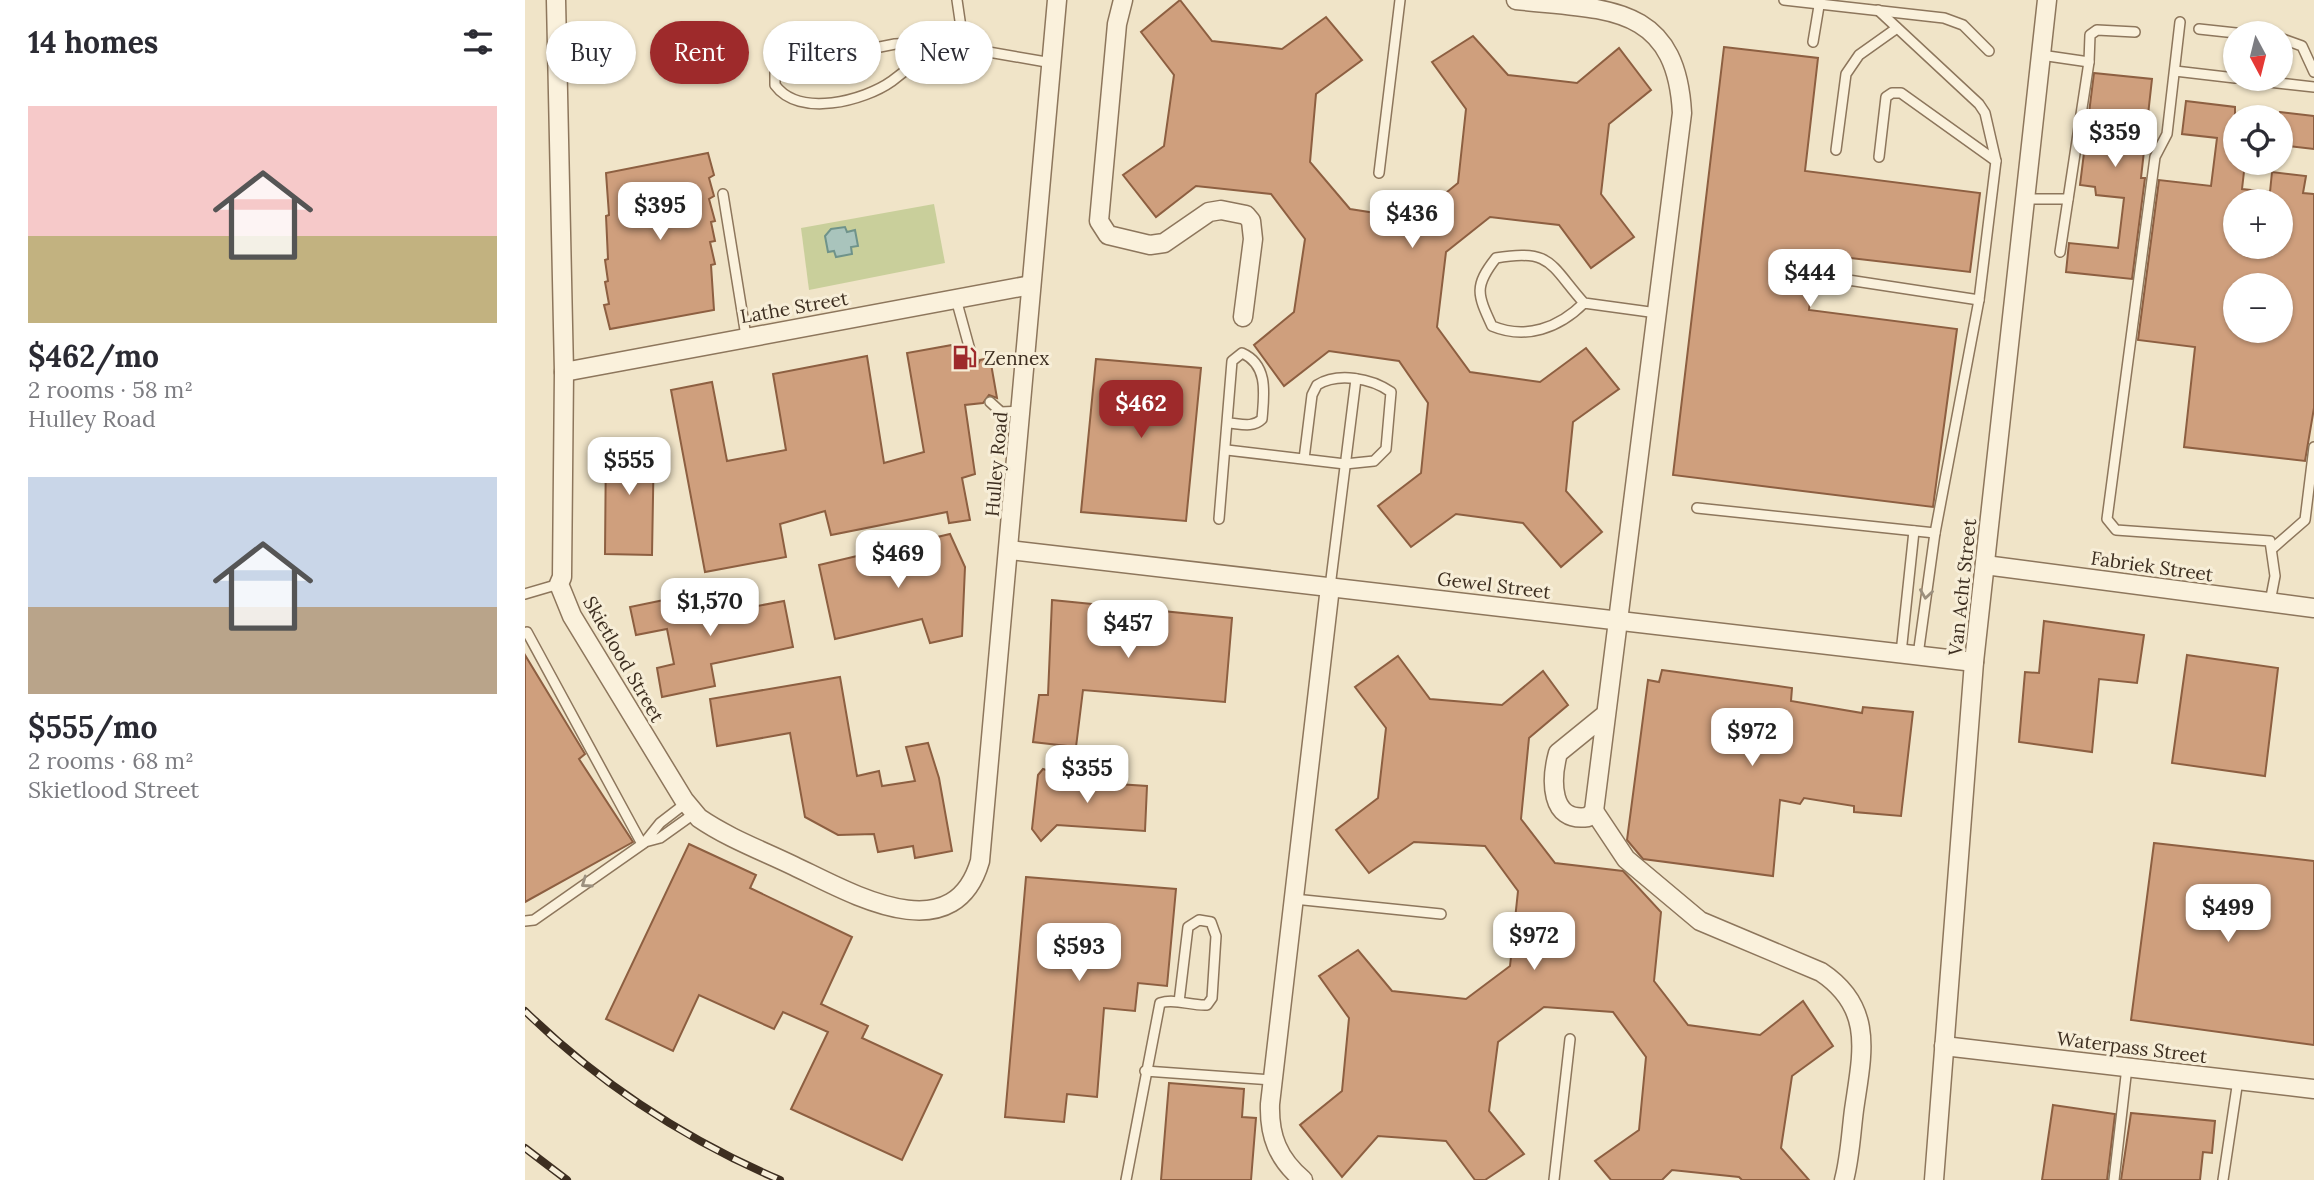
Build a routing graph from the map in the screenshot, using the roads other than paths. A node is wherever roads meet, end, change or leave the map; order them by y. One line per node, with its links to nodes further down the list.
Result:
1 (556, 0): 47 (street, Skietlood Street)
2 (957, 0): 11 (lane)
3 (1057, 0): 24 (street, Hulley Road)
4 (1122, 0): 44 (street)
5 (1400, 0): 33 (lane)
6 (1516, 0): 43 (street)
7 (1784, 0): 9 (lane)
8 (2047, 0): 22 (street, Van Acht Street)
9 (1819, 2): 10 (lane); 18 (lane)
10 (1878, 10): 13 (lane); 20 (lane)
11 (960, 21)
12 (2180, 22): 25 (lane)
13 (1897, 28): 30 (lane); 32 (lane)
14 (2199, 29): 16 (lane)
15 (2135, 32): 23 (lane)
16 (2223, 32)
17 (931, 42): 17 (lane)
18 (1813, 42)
19 (2293, 43): 26 (lane)
20 (1989, 51)
21 (993, 53): 24 (lane)
22 (2041, 55): 23 (lane); 36 (street, Van Acht Street)
23 (2089, 62): 35 (lane)
24 (1052, 63): 39 (street, Hulley Road)
25 (2175, 71): 27 (lane); 60 (lane)
26 (2314, 72)
27 (2223, 77)
28 (2293, 85): 29 (lane)
29 (2314, 87)
30 (1836, 150)
31 (1879, 157): 32 (lane)
32 (1996, 161): 41 (lane)
33 (1380, 173)
34 (723, 194): 45 (lane)
35 (2068, 199): 36 (lane); 37 (lane)
36 (2025, 200): 62 (street, Van Acht Street)
37 (2060, 252)
38 (1822, 276): 41 (lane)
39 (1031, 285): 40 (street, Lathe Street); 50 (street, Hulley Road)
40 (955, 299): 45 (street, Lathe Street); 46 (lane)
41 (1979, 300): 59 (lane)
42 (1584, 303): 42 (lane); 43 (lane)
43 (1657, 313): 68 (street)
44 (1243, 317)
45 (746, 336): 47 (street, Lathe Street)
46 (973, 361)
47 (564, 372): 63 (street, Skietlood Street)
48 (1356, 379): 54 (lane); 55 (lane); 55 (lane)
49 (990, 402): 50 (lane)
50 (1021, 411): 61 (street, Hulley Road)
51 (1229, 423): 51 (lane); 53 (lane)
52 (2314, 447): 60 (lane)
53 (1227, 450): 54 (lane); 57 (lane)
54 (1304, 459): 55 (lane)
55 (1345, 464): 64 (lane)
56 (1697, 508): 58 (lane)
57 (1219, 519)
58 (1915, 531): 59 (lane); 70 (lane)
59 (1935, 533): 70 (lane, one-way to 70)
60 (2273, 548): 66 (lane)
61 (1010, 550): 64 (street, Gewel Street); 77 (street, Hulley Road)
62 (1985, 565): 66 (street, Fabriek Street); 71 (street, Van Acht Street)
63 (559, 583): 65 (lane); 73 (street, Skietlood Street)
64 (1330, 587): 68 (street, Gewel Street); 76 (street)
65 (525, 594)
66 (2270, 603): 67 (street, Fabriek Street)
67 (2314, 608)
68 (1617, 621): 70 (street, Gewel Street); 72 (street)
69 (527, 632): 75 (lane)
70 (1910, 654): 71 (street, Gewel Street)
71 (1974, 662): 82 (street, Van Acht Street)
72 (1606, 714): 74 (street); 74 (street)
73 (690, 808): 75 (lane); 75 (lane); 77 (street, Skietlood Street)
74 (1594, 811): 91 (street)
75 (643, 843): 79 (lane, one-way to 79)
76 (1294, 899): 78 (lane); 85 (street)
77 (933, 908)
78 (1441, 914)
79 (525, 921)
80 (1179, 1002): 80 (lane); 84 (lane)
81 (1570, 1039): 90 (lane)
82 (1944, 1045): 83 (street, Waterpass Street); 92 (street, Van Acht Street)
83 (2127, 1067): 86 (street, Waterpass Street); 93 (lane)
84 (1145, 1071): 85 (lane); 88 (lane)
85 (1273, 1080): 89 (street)
86 (2238, 1080): 87 (street, Waterpass Street); 94 (lane)
87 (2314, 1089)
88 (1126, 1180)
89 (1303, 1180)
90 (1554, 1180)
91 (1844, 1180)
92 (1934, 1180)
93 (2114, 1180)
94 (2223, 1180)

